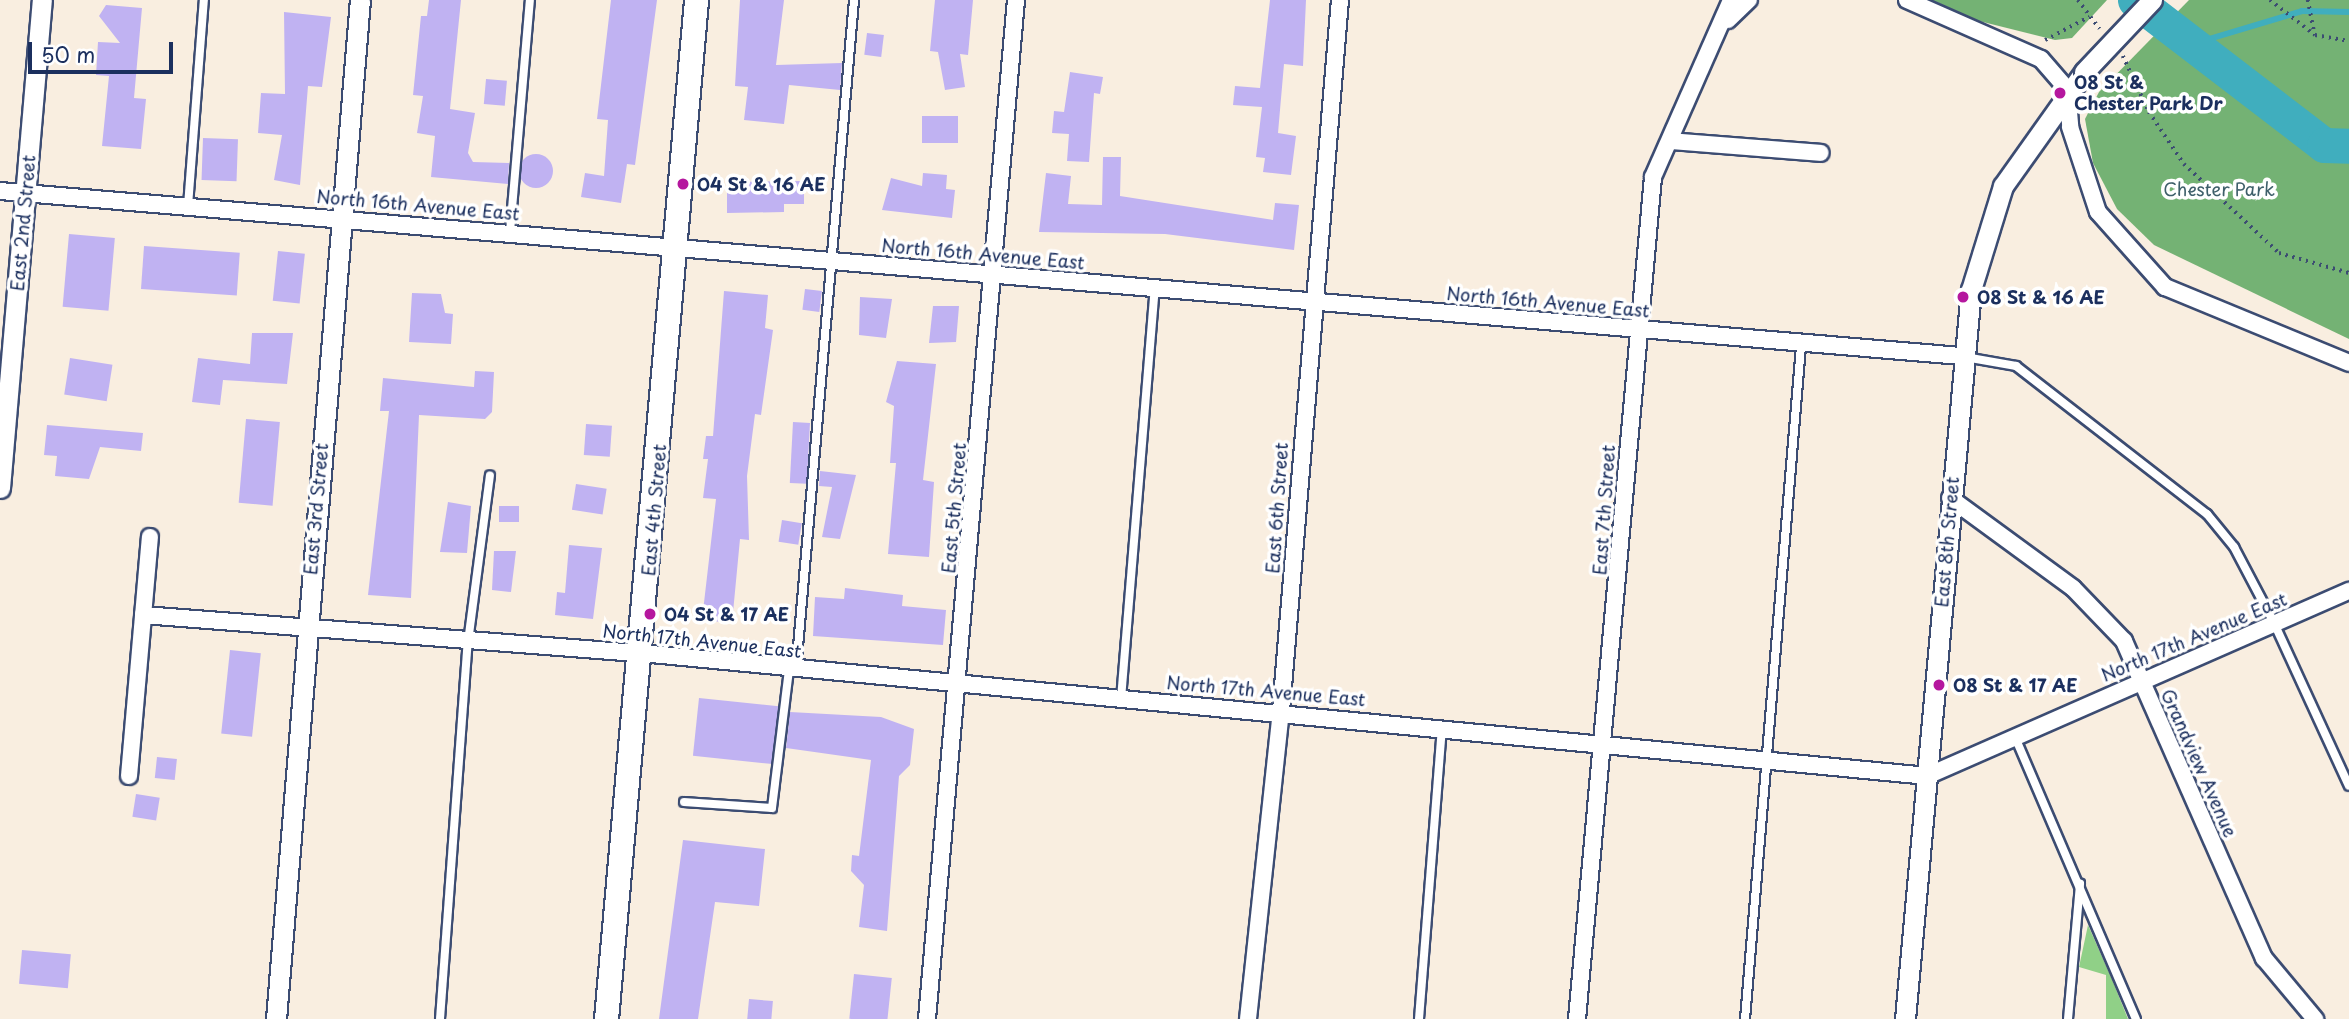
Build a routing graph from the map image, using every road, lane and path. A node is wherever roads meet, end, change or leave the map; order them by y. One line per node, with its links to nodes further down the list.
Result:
1 (42, 0): 27 (street, East 2nd Street)
2 (204, 0): 28 (lane)
3 (360, 0): 29 (street, East 3rd Street)
4 (530, 0): 30 (lane)
5 (696, 0): 31 (main road, East 4th Street)
6 (854, 0): 32 (lane)
7 (1016, 0): 34 (street, East 5th Street)
8 (1340, 0): 36 (street, East 6th Street)
9 (1731, 0): 17 (street, East 7th Street)
10 (1749, 0): 17 (street, East 7th Street)
11 (1907, 0): 23 (street)
12 (2078, 0): 16 (path)
13 (2152, 0): 23 (street, East 8th Street, bridge)
14 (2270, 0): 18 (path)
15 (2308, 0): 18 (path)
16 (2090, 18): 19 (path); 20 (path)
17 (1728, 20): 24 (street, East 7th Street)
18 (2315, 34): 21 (path)
19 (2106, 36)
20 (2045, 40)
21 (2349, 41)
22 (2114, 46): 33 (path)
23 (2067, 89): 39 (street, East 8th Street); 40 (street)
24 (1670, 141): 25 (street); 37 (street, East 7th Street)
25 (1821, 153)
26 (0, 191): 27 (street, North 16th Avenue East)
27 (26, 192): 28 (street, North 16th Avenue East); 42 (street, East 2nd Street)
28 (188, 206): 29 (street, North 16th Avenue East)
29 (341, 219): 30 (street, North 16th Avenue East); 48 (street, East 3rd Street)
30 (510, 232): 31 (street, North 16th Avenue East)
31 (677, 246): 32 (street, North 16th Avenue East); 50 (main road, East 4th Street)
32 (829, 260): 34 (street, North 16th Avenue East); 51 (lane)
33 (2349, 273)
34 (995, 275): 35 (street, North 16th Avenue East); 53 (street, East 5th Street)
35 (1155, 287): 36 (street, North 16th Avenue East); 54 (lane)
36 (1312, 299): 37 (street, North 16th Avenue East); 55 (street, East 6th Street)
37 (1637, 330): 38 (street, North 16th Avenue East); 58 (street, East 7th Street)
38 (1801, 347): 39 (street, North 16th Avenue East); 59 (lane)
39 (1962, 356): 43 (street, East 8th Street); 47 (lane)
40 (2349, 363)
41 (490, 475): 49 (lane)
42 (0, 488)
43 (1951, 498): 52 (street, Grandview Avenue); 61 (street, East 8th Street)
44 (150, 537): 46 (street)
45 (2349, 591): 47 (street, North 17th Avenue East)
46 (143, 615): 48 (street, North 17th Avenue East); 60 (street)
47 (2274, 623): 52 (street, North 17th Avenue East); 62 (lane)
48 (306, 627): 49 (street, North 17th Avenue East); 65 (street, East 3rd Street)
49 (468, 642): 50 (street, North 17th Avenue East); 66 (lane)
50 (641, 653): 51 (street, North 17th Avenue East); 67 (main road, East 4th Street)
51 (793, 669): 53 (street, North 17th Avenue East); 63 (lane)
52 (2141, 680): 57 (street, North 17th Avenue East); 76 (street, Grandview Avenue)
53 (957, 688): 54 (street, North 17th Avenue East); 68 (street, East 5th Street)
54 (1121, 699): 55 (street, North 17th Avenue East)
55 (1281, 711): 56 (street, North 17th Avenue East); 69 (street, East 6th Street)
56 (1443, 726): 58 (street, North 17th Avenue East); 70 (lane)
57 (2015, 737): 61 (street, North 17th Avenue East); 64 (lane)
58 (1606, 742): 59 (street, North 17th Avenue East); 71 (street, East 7th Street)
59 (1767, 759): 61 (street, North 17th Avenue East); 72 (lane)
60 (129, 776)
61 (1927, 776): 73 (street, East 8th Street)
62 (2349, 786)
63 (684, 802)
64 (2080, 881): 74 (lane); 75 (lane)
65 (276, 1019)
66 (440, 1019)
67 (606, 1019)
68 (928, 1019)
69 (1248, 1019)
70 (1419, 1019)
71 (1577, 1019)
72 (1745, 1019)
73 (1905, 1019)
74 (2068, 1019)
75 (2136, 1019)
76 (2315, 1019)

